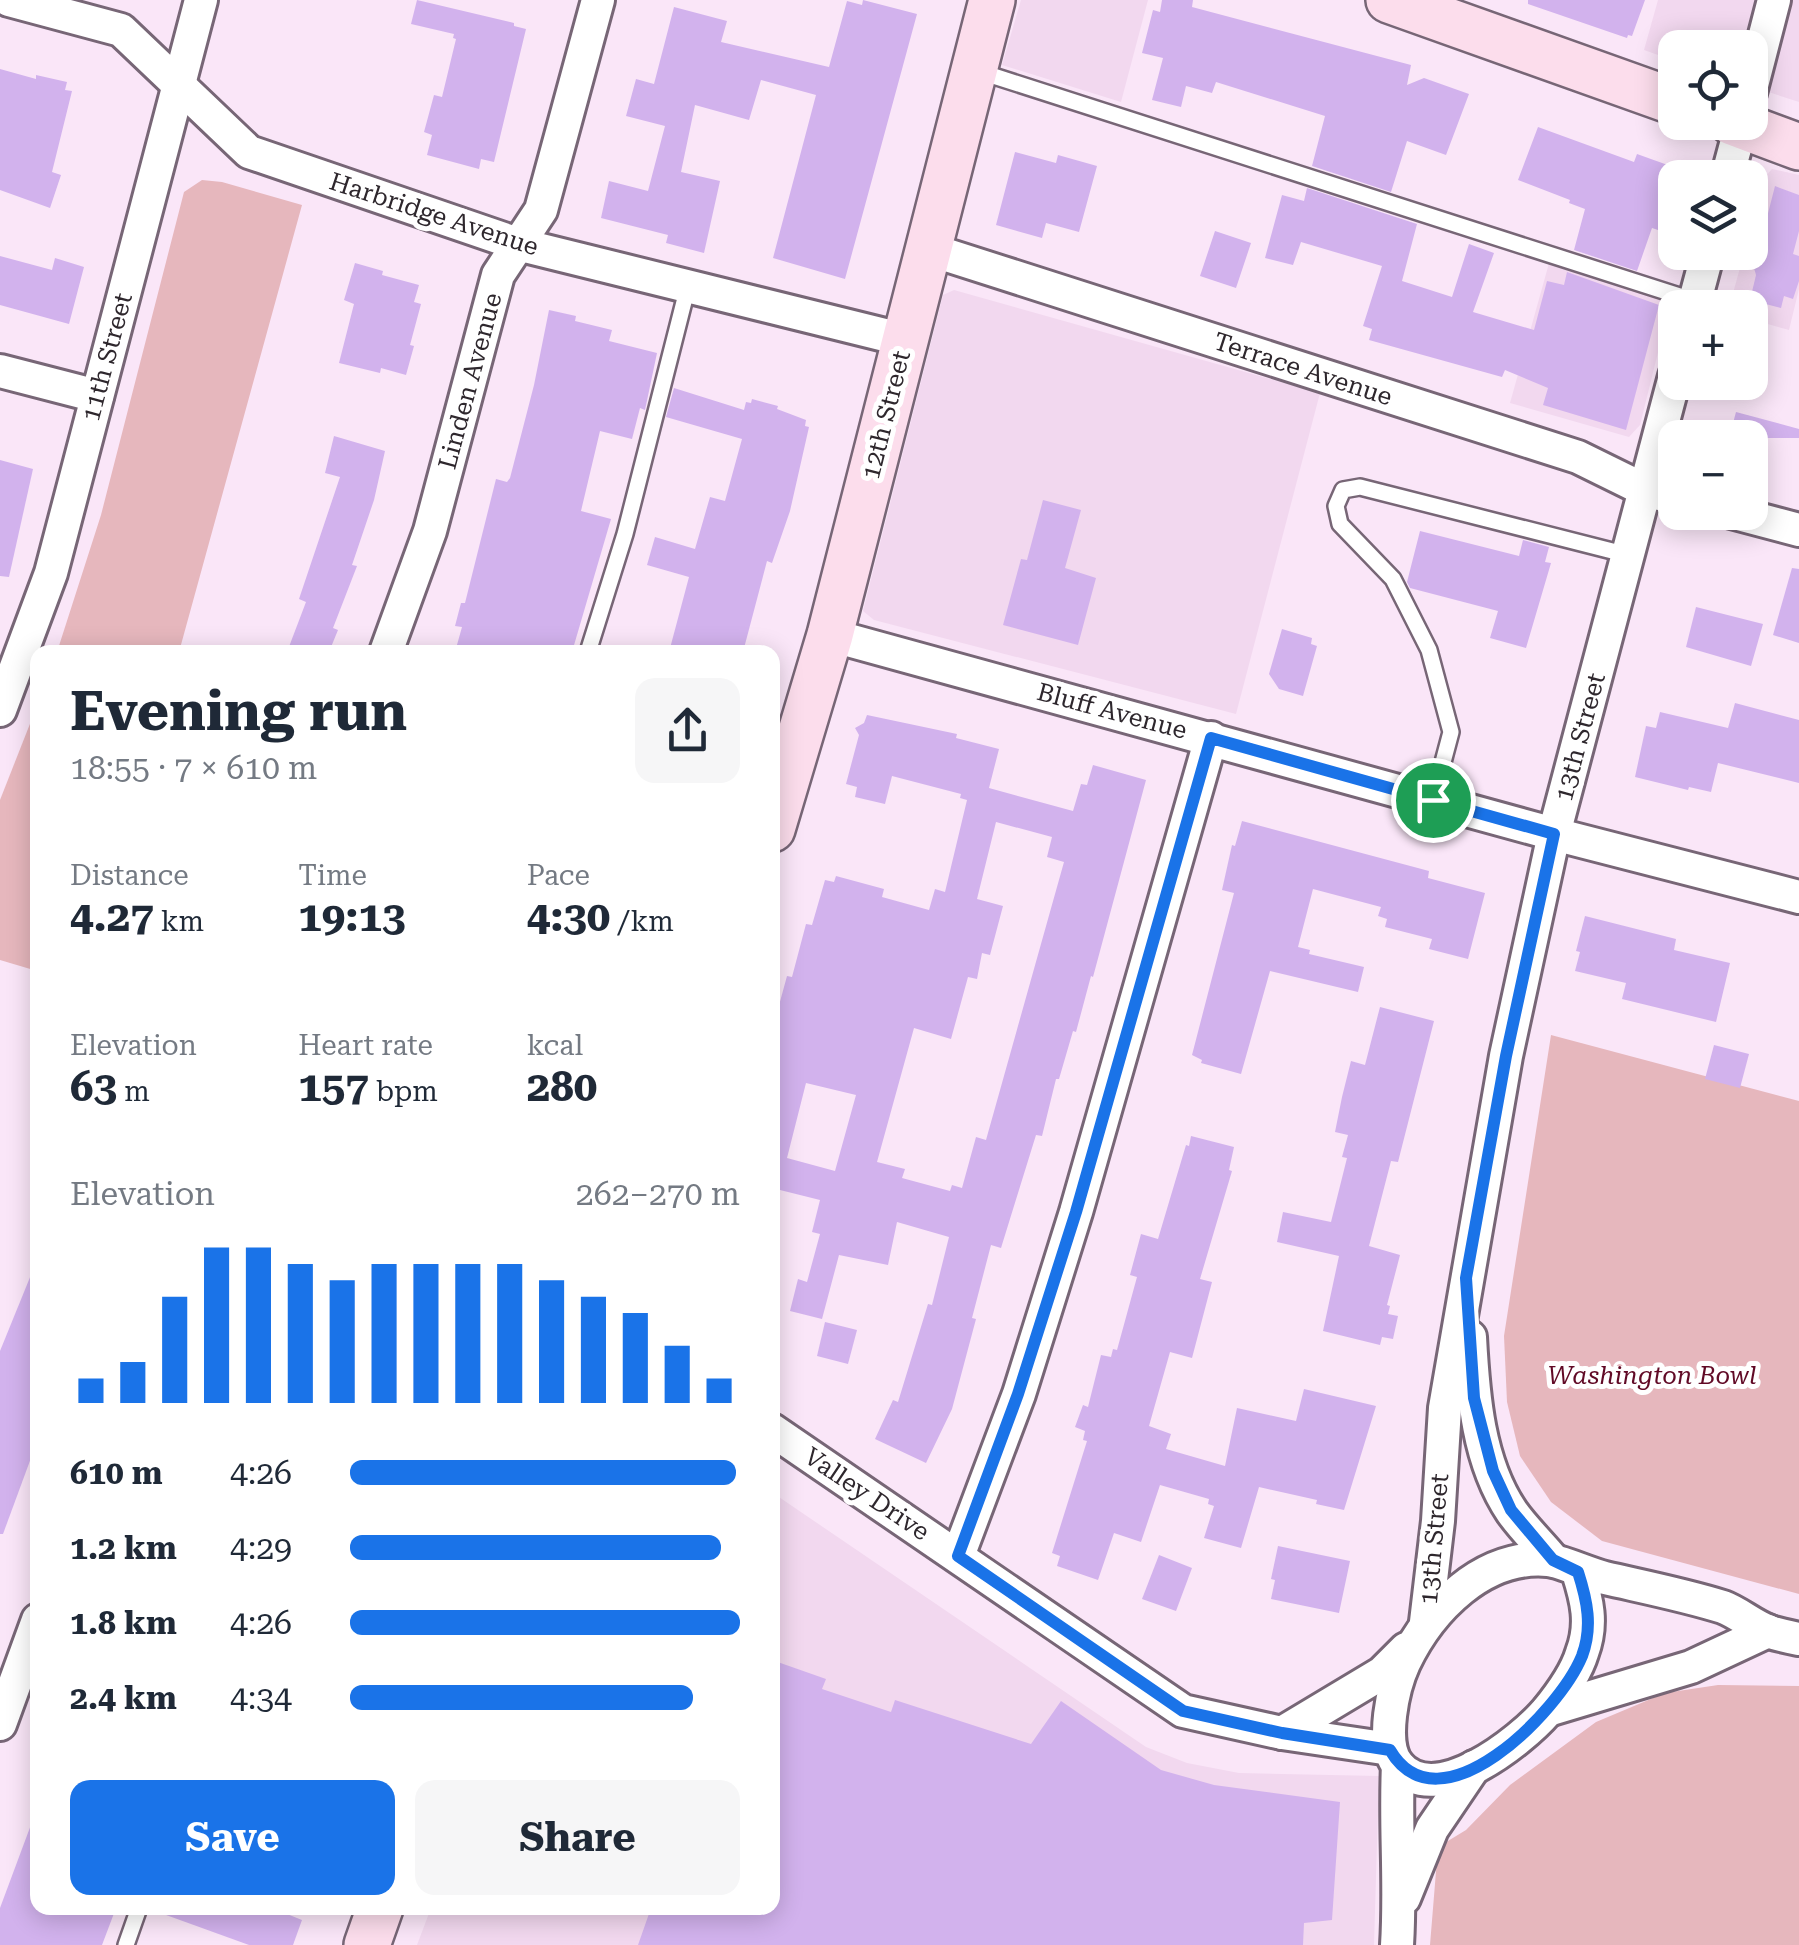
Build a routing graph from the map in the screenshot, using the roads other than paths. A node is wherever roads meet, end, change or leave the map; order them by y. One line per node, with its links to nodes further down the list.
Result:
1 (10, 0): 9 (street, Harbridge Avenue)
2 (201, 0): 9 (street, 11th Street)
3 (598, 0): 13 (street, Linden Avenue)
4 (992, 0): 8 (street, 12th Street)
5 (1389, 0): 10 (street)
6 (1774, 0): 7 (street)
7 (1765, 30)
8 (974, 70): 14 (street, 12th Street); 16 (lane)
9 (179, 84): 13 (street, Harbridge Avenue); 19 (street, 11th Street)
10 (1658, 96)
11 (1768, 130): 12 (street)
12 (1799, 146)
13 (521, 244): 15 (street, Harbridge Avenue); 26 (street, Linden Avenue)
14 (928, 250): 17 (street, 12th Street); 20 (street, Terrace Avenue)
15 (688, 286): 17 (street, Harbridge Avenue); 27 (lane)
16 (1658, 292)
17 (905, 340): 25 (street, 12th Street)
18 (0, 370): 19 (street)
19 (97, 396): 28 (street, 11th Street)
20 (1658, 493)
21 (1658, 498): 24 (street, 13th Street)
22 (1768, 522): 23 (street)
23 (1799, 530)
24 (1628, 555): 30 (lane); 32 (street, 13th Street)
25 (830, 635): 29 (street, Bluff Avenue); 31 (street, 12th Street)
26 (389, 645)
27 (590, 645)
28 (0, 710)
29 (1211, 738): 30 (street, Bluff Avenue); 36 (street)
30 (1433, 800): 32 (street, Bluff Avenue)
31 (780, 802)
32 (1554, 834): 33 (street, Bluff Avenue); 34 (street, 13th Street)
33 (1799, 898)
34 (1466, 1278): 37 (street, 13th Street); 38 (street, 13th Street)
35 (780, 1435): 36 (street, Valley Drive)
36 (958, 1556): 43 (street, Valley Drive)
37 (1566, 1566): 38 (street); 39 (street); 41 (street)
38 (1421, 1630): 43 (street, 13th Street); 44 (street)
39 (1784, 1635): 41 (street)
40 (30, 1642): 42 (street)
41 (1548, 1710): 45 (street)
42 (0, 1724)
43 (1282, 1733): 44 (street, Valley Drive)
44 (1394, 1757): 45 (street); 46 (street)
45 (1474, 1767): 46 (street)
46 (1400, 1906): 51 (street)
47 (137, 1915): 49 (lane)
48 (378, 1915): 50 (street)
49 (126, 1945)
50 (367, 1945)
51 (1397, 1945)

